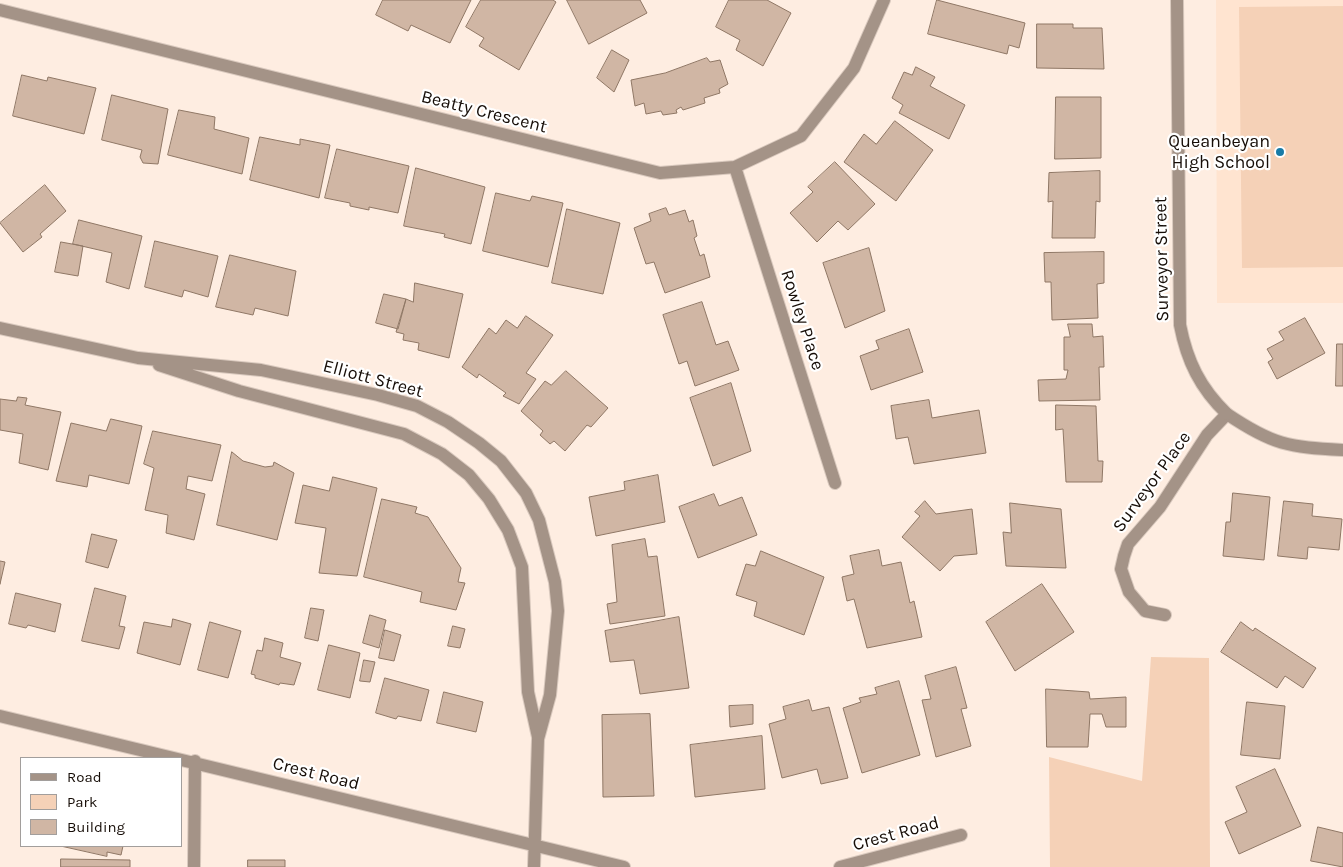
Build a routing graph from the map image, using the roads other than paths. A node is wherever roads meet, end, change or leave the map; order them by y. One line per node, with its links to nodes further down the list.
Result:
1 (884, 0): 4 (street, Beatty Crescent)
2 (1177, 0): 7 (street, Surveyor Street)
3 (0, 10): 4 (street, Beatty Crescent)
4 (735, 167): 9 (street, Rowley Place)
5 (0, 328): 6 (street, Elliott Street)
6 (138, 358): 12 (street, Elliott Street); 12 (street, Elliott Street)
7 (1227, 414): 8 (street, Surveyor Street); 10 (street, Surveyor Place)
8 (1343, 450)
9 (835, 483)
10 (1165, 615)
11 (0, 716): 13 (street, Crest Road)
12 (538, 739): 17 (street, Elliott Street)
13 (178, 757)
14 (182, 758): 15 (street, Crest Road)
15 (195, 761): 17 (street, Crest Road); 18 (street)
16 (961, 835): 21 (street, Crest Road)
17 (534, 846): 19 (street, Elliott Street); 20 (street, Crest Road)
18 (194, 867)
19 (534, 867)
20 (624, 867)
21 (840, 867)

